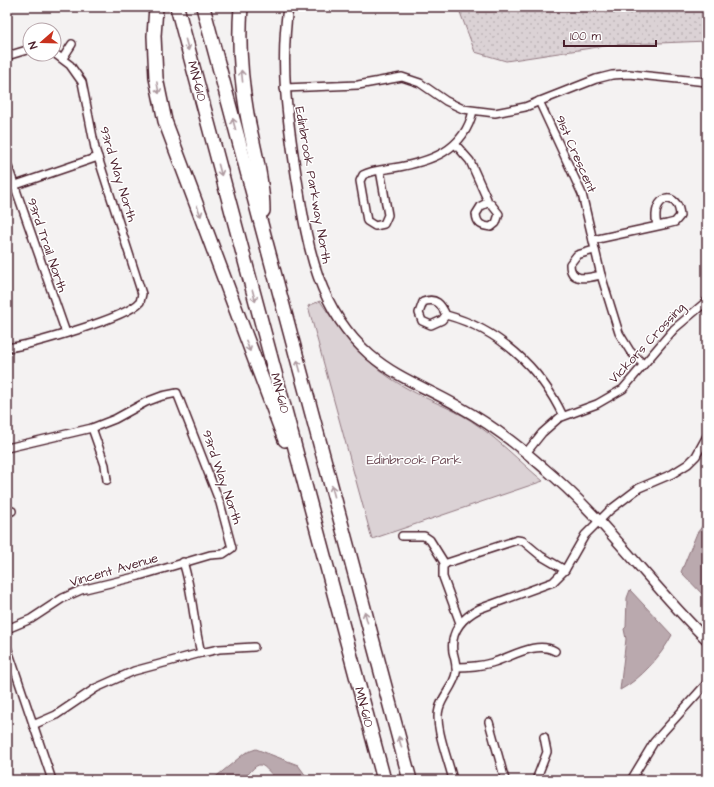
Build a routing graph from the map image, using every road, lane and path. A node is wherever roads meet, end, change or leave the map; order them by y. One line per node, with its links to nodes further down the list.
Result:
1 (156, 7): 51 (highway, one-way to 51)
2 (177, 7): 51 (highway, MN-610, one-way to 51)
3 (203, 7): 21 (highway, MN-610, one-way to 3)
4 (241, 7): 21 (highway, one-way to 4)
5 (288, 7): 11 (street, Edinbrook Parkway North)
6 (72, 44): 9 (street)
7 (22, 51): 8 (street)
8 (7, 56)
9 (63, 58): 15 (street, 93rd Way North)
10 (707, 82): 12 (street)
11 (284, 88): 13 (street); 34 (street, Edinbrook Parkway North)
12 (539, 101): 13 (street); 22 (street, 91st Crescent)
13 (473, 111): 14 (street)
14 (456, 145): 17 (street); 19 (street)
15 (98, 157): 18 (street); 27 (street, 93rd Way North)
16 (7, 164): 18 (street, 93rd Trail North)
17 (380, 170): 17 (street)
18 (11, 187): 27 (street, 93rd Trail North)
19 (487, 203)
20 (657, 226): 22 (street)
21 (263, 229): 57 (highway, MN-610, one-way to 21)
22 (593, 240): 23 (street, 91st Crescent)
23 (594, 250): 24 (street, 91st Crescent); 24 (street)
24 (601, 275): 29 (street, 91st Crescent)
25 (707, 301): 29 (street, Vickors Crossing)
26 (446, 315): 30 (street)
27 (66, 333): 28 (street)
28 (7, 348)
29 (644, 364): 30 (street, Vickors Crossing)
30 (563, 416): 34 (street, Vickors Crossing)
31 (92, 428): 33 (street); 35 (street); 38 (street, 93rd Way North)
32 (707, 436): 36 (street)
33 (7, 448)
34 (526, 453): 36 (street, Edinbrook Parkway North)
35 (107, 480)
36 (600, 519): 41 (street); 44 (street, Edinbrook Parkway North)
37 (402, 536): 40 (street)
38 (232, 548): 39 (street, Vincent Avenue)
39 (183, 562): 43 (street, Vincent Avenue); 48 (street)
40 (445, 564): 41 (street); 42 (street)
41 (565, 570): 42 (street)
42 (460, 623): 49 (street)
43 (7, 629)
44 (707, 640)
45 (7, 647): 53 (street)
46 (254, 647): 48 (street)
47 (555, 650): 49 (street)
48 (201, 653): 53 (street)
49 (456, 667): 58 (street)
50 (707, 683): 61 (street)
51 (360, 691): 56 (highway, MN-610)
52 (490, 722): 59 (street)
53 (33, 725): 55 (street)
54 (544, 736): 60 (street)
55 (52, 780)
56 (384, 780)
57 (410, 780)
58 (453, 780)
59 (505, 780)
60 (536, 780)
61 (632, 780)

